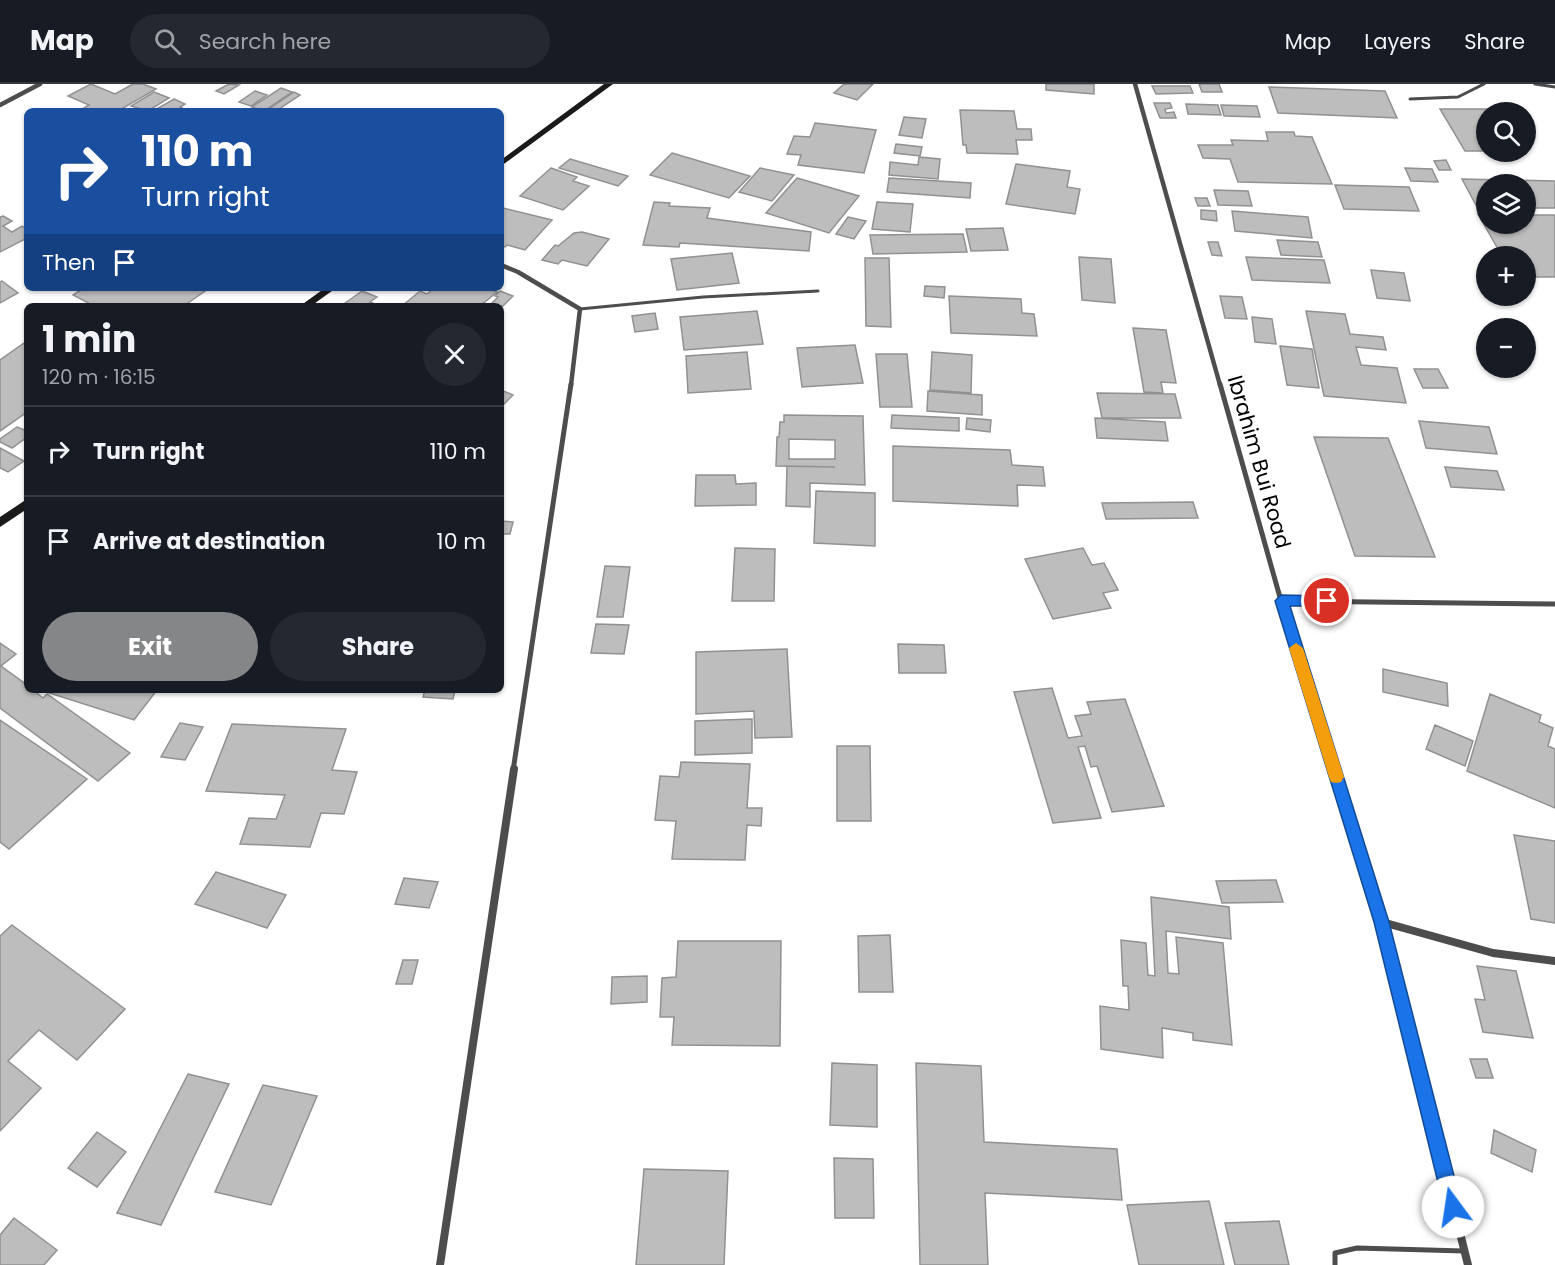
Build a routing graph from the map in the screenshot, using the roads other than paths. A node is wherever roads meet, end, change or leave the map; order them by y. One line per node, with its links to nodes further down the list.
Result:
1 (40, 84): 8 (street)
2 (609, 84): 9 (street)
3 (1135, 84): 17 (street, Ibrahim Bui Road)
4 (1484, 84): 7 (lane)
5 (1535, 84): 6 (lane)
6 (1555, 87)
7 (1410, 99)
8 (0, 105)
9 (504, 162)
10 (504, 266): 14 (street)
11 (327, 291): 13 (street)
12 (818, 291): 14 (lane)
13 (309, 303)
14 (580, 309): 22 (street)
15 (24, 505): 16 (street)
16 (0, 523)
17 (1281, 601): 18 (street); 19 (street, Ibrahim Bui Road)
18 (1555, 604)
19 (1382, 922): 20 (street); 21 (street, Ibrahim Bui Road)
20 (1555, 961)
21 (1464, 1251): 23 (lane); 24 (street, Ibrahim Bui Road)
22 (440, 1265)
23 (1335, 1265)
24 (1468, 1265)

